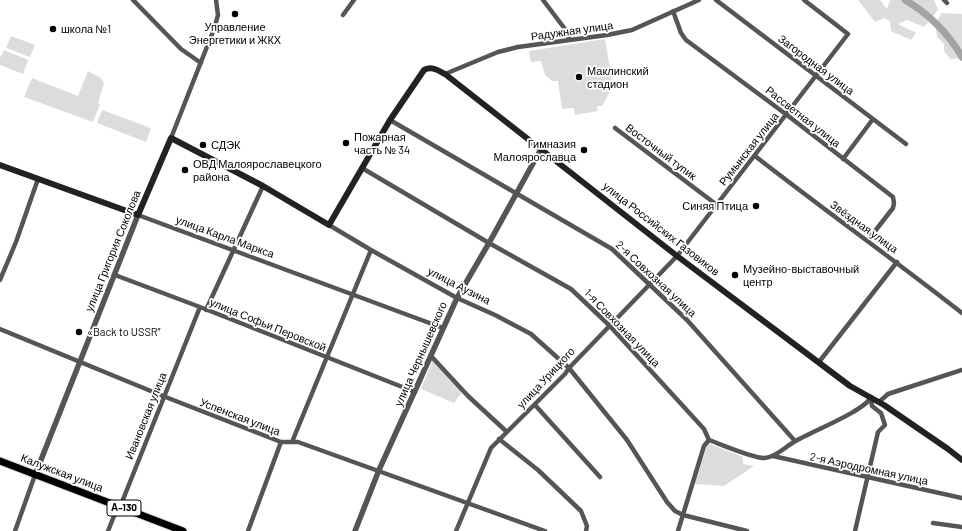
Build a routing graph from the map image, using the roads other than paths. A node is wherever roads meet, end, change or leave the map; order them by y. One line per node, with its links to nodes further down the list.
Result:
1 (133, 0): 11 (street)
2 (216, 0): 11 (street, улица Григория Соколова)
3 (354, 0): 9 (street)
4 (543, 0): 10 (street)
5 (699, 0): 8 (street, Радужная улица)
6 (716, 0): 13 (street, Загородная улица)
7 (804, 0): 13 (street, Румынская улица)
8 (673, 11): 10 (street, Радужная улица); 14 (street, Рассветная улица)
9 (343, 15)
10 (569, 40): 12 (street, Радужная улица)
11 (201, 63): 18 (street, улица Григория Соколова)
12 (445, 74): 16 (main road, улица Российских Газовиков); 20 (main road, улица Российских Газовиков)
13 (816, 76): 14 (street, Румынская улица); 15 (street, Загородная улица)
14 (787, 115): 21 (street, Румынская улица); 22 (street, Рассветная улица)
15 (872, 119): 19 (street, Загородная улица); 22 (street)
16 (390, 120): 24 (main road); 27 (street, 2-я Совхозная улица)
17 (615, 128): 28 (street, Восточный тупик)
18 (171, 138): 26 (main road, улица Аузина); 29 (main road, улица Григория Соколова)
19 (906, 144)
20 (541, 149): 27 (street, улица Чернышевского); 35 (main road, улица Российских Газовиков)
21 (754, 156): 28 (street, Румынская улица); 31 (street, Звёздная улица)
22 (843, 159): 31 (street, Рассветная улица)
23 (0, 165): 25 (main road, улица Карла Маркса)
24 (362, 168): 30 (main road); 32 (street, 1-я Совхозная улица)
25 (38, 179): 29 (main road, улица Карла Маркса); 38 (street)
26 (263, 186): 30 (main road, улица Аузина); 33 (street)
27 (516, 193): 32 (street, улица Чернышевского); 39 (street, 2-я Совхозная улица)
28 (717, 205): 35 (street, Румынская улица)
29 (138, 215): 33 (street, улица Карла Маркса); 37 (street, улица Григория Соколова)
30 (329, 225): 34 (street, улица Аузина)
31 (868, 240): 36 (street, Звёздная улица)
32 (489, 243): 41 (street, улица Чернышевского); 45 (street, 1-я Совхозная улица)
33 (233, 250): 40 (street, улица Карла Маркса); 43 (street)
34 (371, 250): 40 (street); 41 (street, улица Аузина)
35 (677, 256): 39 (street, улица Урицкого); 51 (main road, улица Российских Газовиков)
36 (897, 262): 44 (street, Звёздная улица); 51 (street)
37 (115, 275): 42 (street, улица Софьи Перовской); 50 (street, улица Григория Соколова)
38 (0, 280)
39 (650, 284): 45 (street, улица Урицкого); 62 (street, 2-я Совхозная улица)
40 (353, 295): 46 (street, улица Карла Маркса); 49 (street)
41 (457, 298): 46 (street, улица Чернышевского); 52 (street, улица Аузина)
42 (200, 307): 43 (street, улица Софьи Перовской); 55 (street, Ивановская улица)
43 (206, 310): 49 (street, улица Софьи Перовской)
44 (962, 312)
45 (609, 325): 52 (street, улица Урицкого); 61 (street, 1-я Совхозная улица)
46 (444, 328): 48 (street, улица Чернышевского)
47 (0, 329): 50 (street, Успенская улица)
48 (431, 356): 54 (street, улица Чернышевского); 59 (street)
49 (327, 358): 54 (street, улица Софьи Перовской); 64 (street)
50 (81, 361): 55 (street, Успенская улица); 69 (street, улица Григория Соколова)
51 (819, 362): 56 (main road, улица Российских Газовиков)
52 (569, 368): 58 (street, улица Урицкого); 75 (street, улица Аузина)
53 (962, 370): 57 (street)
54 (415, 392): 68 (street, улица Чернышевского)
55 (163, 396): 63 (street, Успенская улица); 74 (street, Ивановская улица)
56 (871, 397): 57 (main road, улица Российских Газовиков); 62 (street); 71 (street)
57 (879, 402): 66 (main road, улица Российских Газовиков)
58 (534, 405): 59 (street, улица Урицкого); 70 (street)
59 (507, 432): 60 (street, улица Урицкого)
60 (499, 439): 73 (street, улица Урицкого); 85 (street)
61 (709, 440): 65 (street); 75 (street)
62 (795, 441): 65 (street)
63 (281, 442): 64 (street, Успенская улица); 81 (street)
64 (292, 442): 68 (street, Успенская улица)
65 (773, 456): 71 (street, 2-я Аэродромная улица)
66 (962, 460)
67 (0, 461): 69 (main road, Калужская улица / А-130)
68 (379, 470): 73 (street, Успенская улица); 82 (street, улица Чернышевского)
69 (35, 475): 74 (main road, Калужская улица / А-130); 78 (street, улица Григория Соколова)
70 (600, 477)
71 (868, 478): 72 (street, 2-я Аэродромная улица); 88 (street)
72 (962, 498)
73 (467, 503): 83 (street, улица Урицкого); 84 (street, Успенская улица)
74 (120, 507): 79 (street, Ивановская улица); 80 (main road, Калужская улица / А-130)
75 (683, 515): 86 (street); 87 (street)
76 (933, 523): 77 (street)
77 (962, 527)
78 (15, 531)
79 (108, 531)
80 (183, 531)
81 (248, 531)
82 (355, 531)
83 (456, 531)
84 (545, 531)
85 (586, 531)
86 (678, 531)
87 (747, 531)
88 (855, 531)

